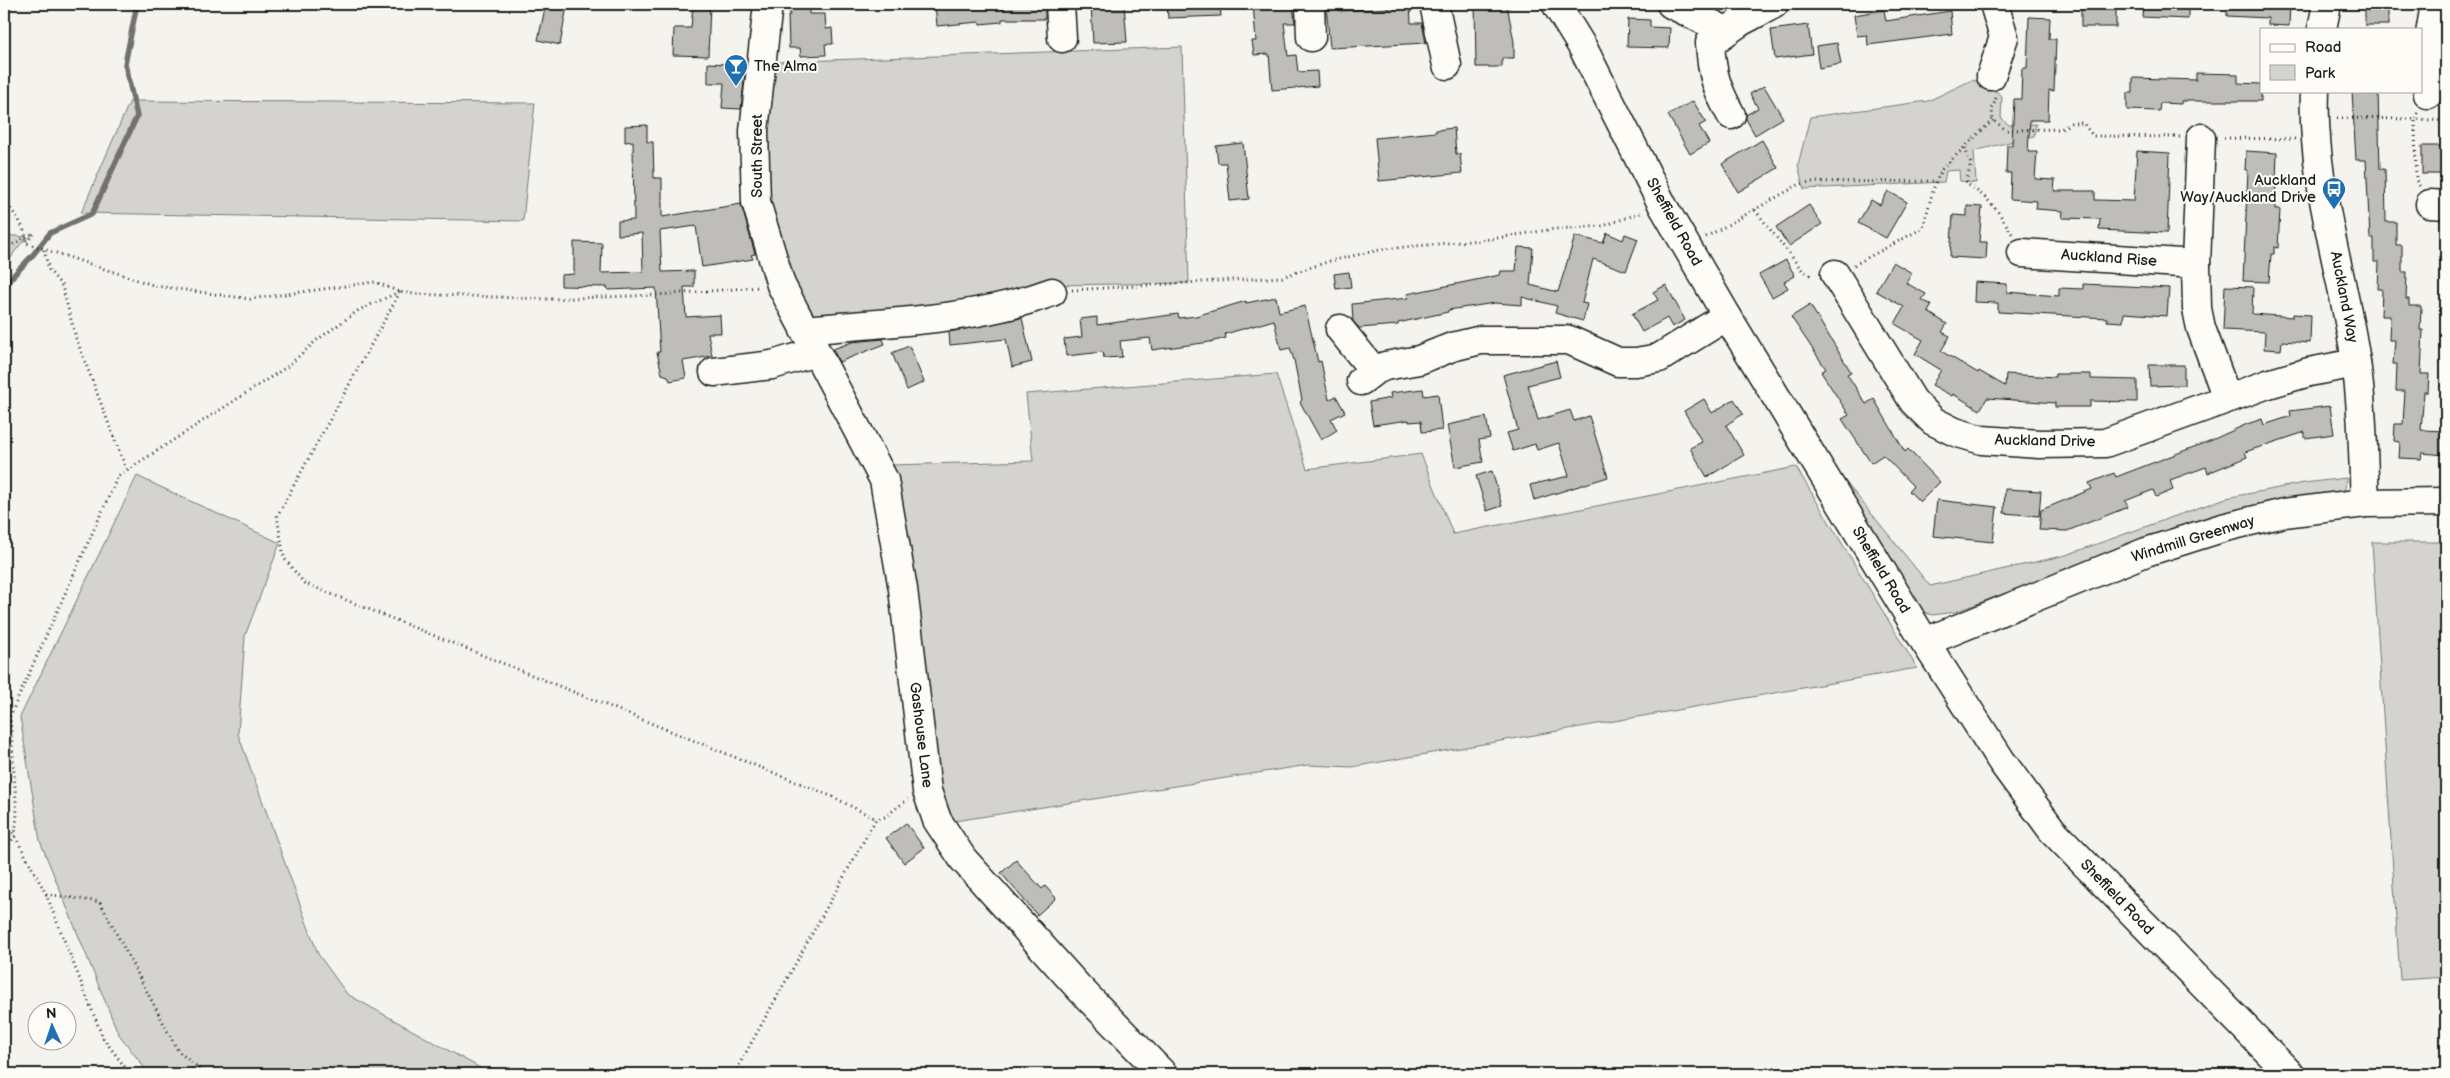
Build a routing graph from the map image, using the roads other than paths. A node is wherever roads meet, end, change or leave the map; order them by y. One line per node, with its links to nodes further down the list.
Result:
1 (768, 4): 27 (street, South Street)
2 (1060, 4): 14 (street)
3 (1310, 4): 12 (street)
4 (1434, 4): 15 (street)
5 (1556, 4): 25 (street, Sheffield Road)
6 (1671, 4): 13 (street)
7 (1774, 4): 13 (street)
8 (1994, 4): 16 (street)
9 (2327, 4): 11 (street)
10 (2435, 4): 18 (street)
11 (2322, 28)
12 (1311, 37)
13 (1718, 37): 19 (street)
14 (1062, 38)
15 (1447, 65)
16 (1991, 76)
17 (2315, 92): 28 (street, Auckland Way)
18 (2428, 94)
19 (1731, 115)
20 (2201, 138): 22 (street)
21 (2022, 253): 22 (street, Auckland Rise)
22 (2196, 264): 30 (street)
23 (1835, 274): 30 (street, Auckland Drive)
24 (1052, 292): 27 (street)
25 (1727, 316): 26 (street); 33 (street, Sheffield Road)
26 (1340, 329)
27 (810, 341): 29 (street); 34 (street, Gashouse Lane)
28 (2356, 363): 30 (street, Auckland Drive); 32 (street, Auckland Way)
29 (714, 372)
30 (2227, 398)
31 (2446, 502): 32 (street, Windmill Greenway)
32 (2365, 503): 33 (street, Windmill Greenway)
33 (1925, 642): 35 (street, Sheffield Road)
34 (1163, 1074)
35 (2290, 1074)

